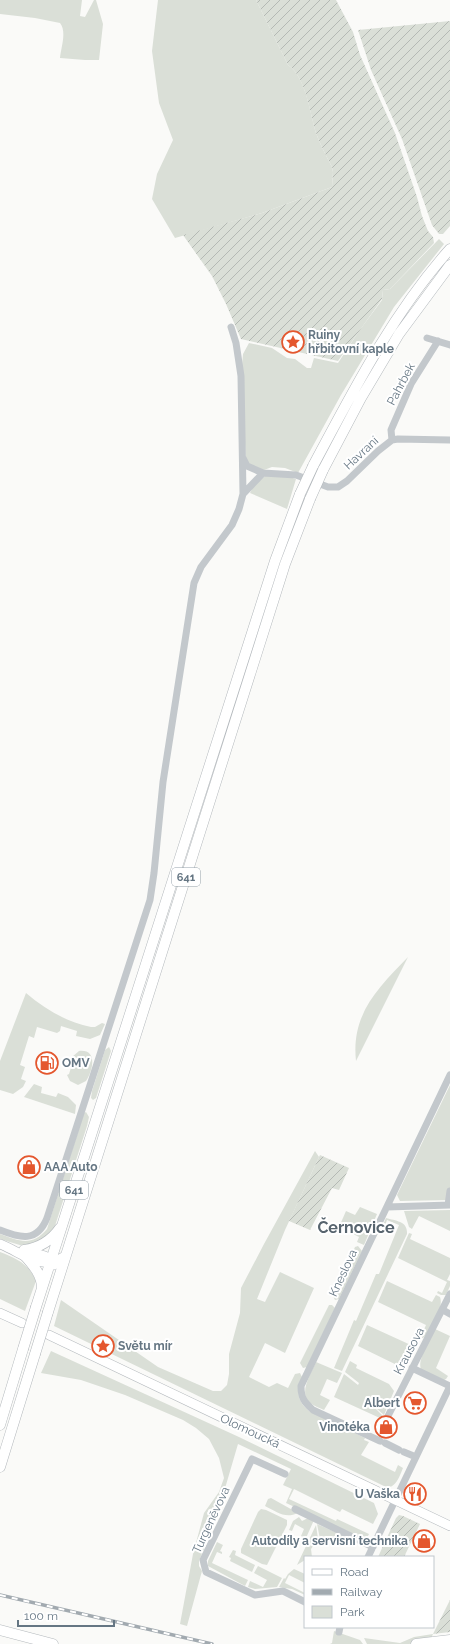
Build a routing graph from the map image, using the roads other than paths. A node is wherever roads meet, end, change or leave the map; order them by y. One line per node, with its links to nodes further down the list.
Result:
1 (450, 249): 16 (highway, 641, bridge)
2 (450, 265): 20 (highway, 641, bridge)
3 (231, 327): 9 (street)
4 (427, 338): 5 (street)
5 (438, 341): 6 (street); 7 (street, Pahrbek)
6 (450, 345)
7 (392, 440): 8 (street, Havraní); 10 (street, Havraní)
8 (450, 440)
9 (242, 458): 10 (street); 11 (street)
10 (262, 473): 11 (street)
11 (243, 494): 17 (street)
12 (450, 1075): 15 (street, Kneslova)
13 (450, 1191): 14 (street)
14 (449, 1205): 15 (street)
15 (387, 1207): 34 (street, Kneslova)
16 (65, 1219): 19 (highway); 21 (highway, 641)
17 (0, 1230)
18 (0, 1244): 19 (main road)
19 (24, 1253): 21 (main road); 23 (highway)
20 (65, 1256): 21 (main road); 22 (highway, 641)
21 (51, 1262): 22 (main road); 23 (highway, 641)
22 (60, 1275): 35 (highway, 641, bridge)
23 (42, 1288): 33 (highway, 641, bridge)
24 (450, 1294): 25 (street, Krausova)
25 (443, 1310): 27 (street); 30 (street, Krausova)
26 (0, 1312): 28 (main road)
27 (450, 1314)
28 (22, 1323)
29 (49, 1335): 37 (main road, Olomoucká)
30 (412, 1368): 31 (street); 32 (street, Krausova)
31 (450, 1386): 34 (street)
32 (387, 1418)
33 (0, 1425)
34 (416, 1458): 37 (street)
35 (0, 1467)
36 (285, 1474): 42 (street, Turgeněvova)
37 (396, 1500): 39 (main road, Olomoucká); 40 (street)
38 (295, 1509): 40 (street)
39 (450, 1526)
40 (373, 1547): 41 (street)
41 (368, 1556)
42 (304, 1602)
43 (0, 1630): 45 (highway)
44 (450, 1640): 46 (highway)
45 (53, 1644)
46 (416, 1644)

